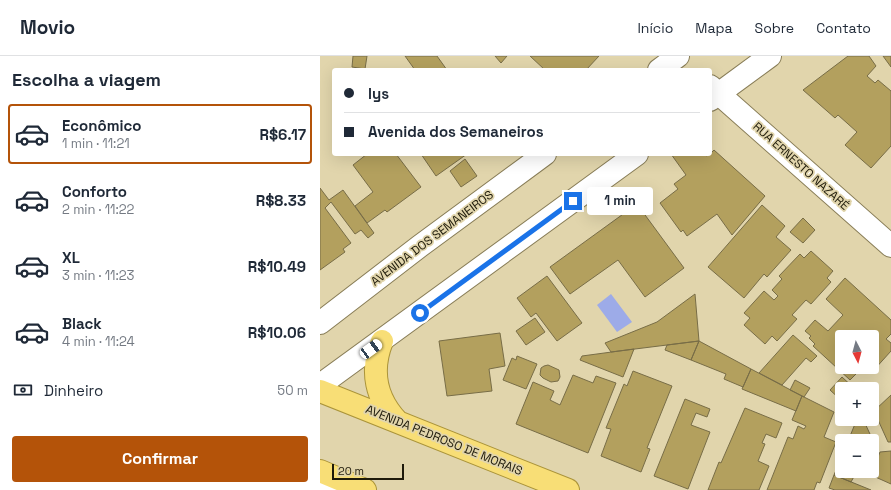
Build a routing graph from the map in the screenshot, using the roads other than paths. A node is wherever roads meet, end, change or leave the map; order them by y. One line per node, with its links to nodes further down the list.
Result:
1 (770, 56): 2 (street)
2 (713, 93): 5 (street, RUA ERNESTO NAZARÉ)
3 (542, 156): 6 (street, AVENIDA DOS SEMANEIROS)
4 (633, 156): 7 (street)
5 (891, 246)
6 (320, 323)
7 (382, 341): 8 (street); 10 (highway)
8 (320, 386)
9 (320, 391): 10 (highway, AVENIDA PEDROSO DE MORAIS)
10 (398, 422): 13 (highway, AVENIDA PEDROSO DE MORAIS)
11 (325, 479): 12 (highway)
12 (366, 490)
13 (568, 490)

